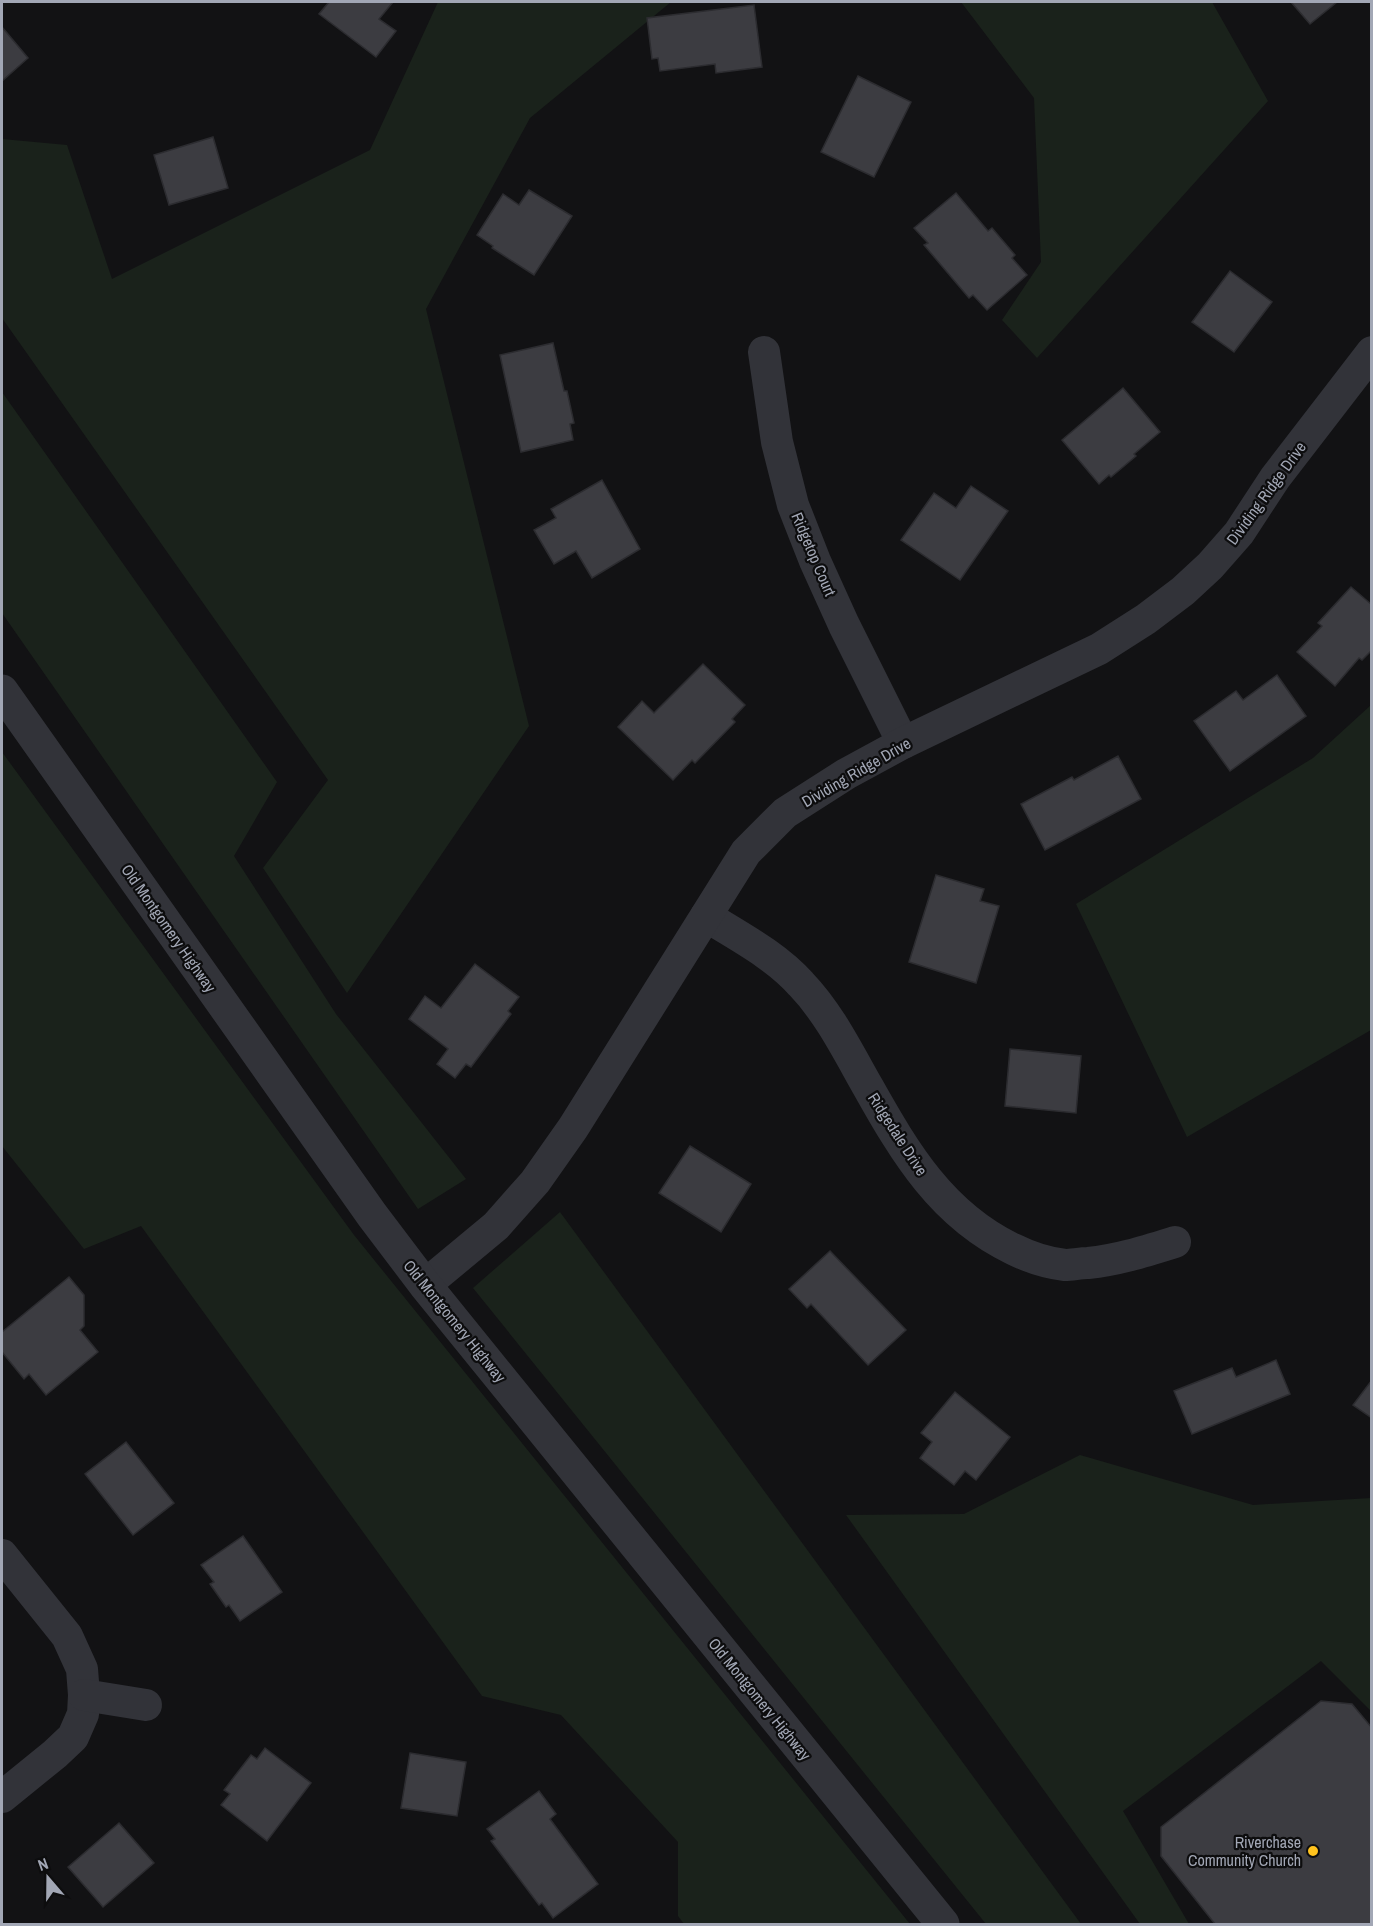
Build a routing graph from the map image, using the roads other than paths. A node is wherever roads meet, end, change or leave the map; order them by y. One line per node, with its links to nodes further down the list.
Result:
1 (764, 352): 4 (street, Ridgetop Court)
2 (1371, 352): 4 (street, Dividing Ridge Drive)
3 (2, 691): 7 (street, Old Montgomery Highway)
4 (903, 743): 5 (street, Dividing Ridge Drive)
5 (706, 916): 6 (street, Ridgedale Drive); 7 (street, Dividing Ridge Drive)
6 (1175, 1242)
7 (425, 1285): 12 (street, Old Montgomery Highway)
8 (2, 1554): 9 (street)
9 (84, 1695): 10 (street); 11 (street)
10 (146, 1704)
11 (2, 1797)
12 (943, 1924)

